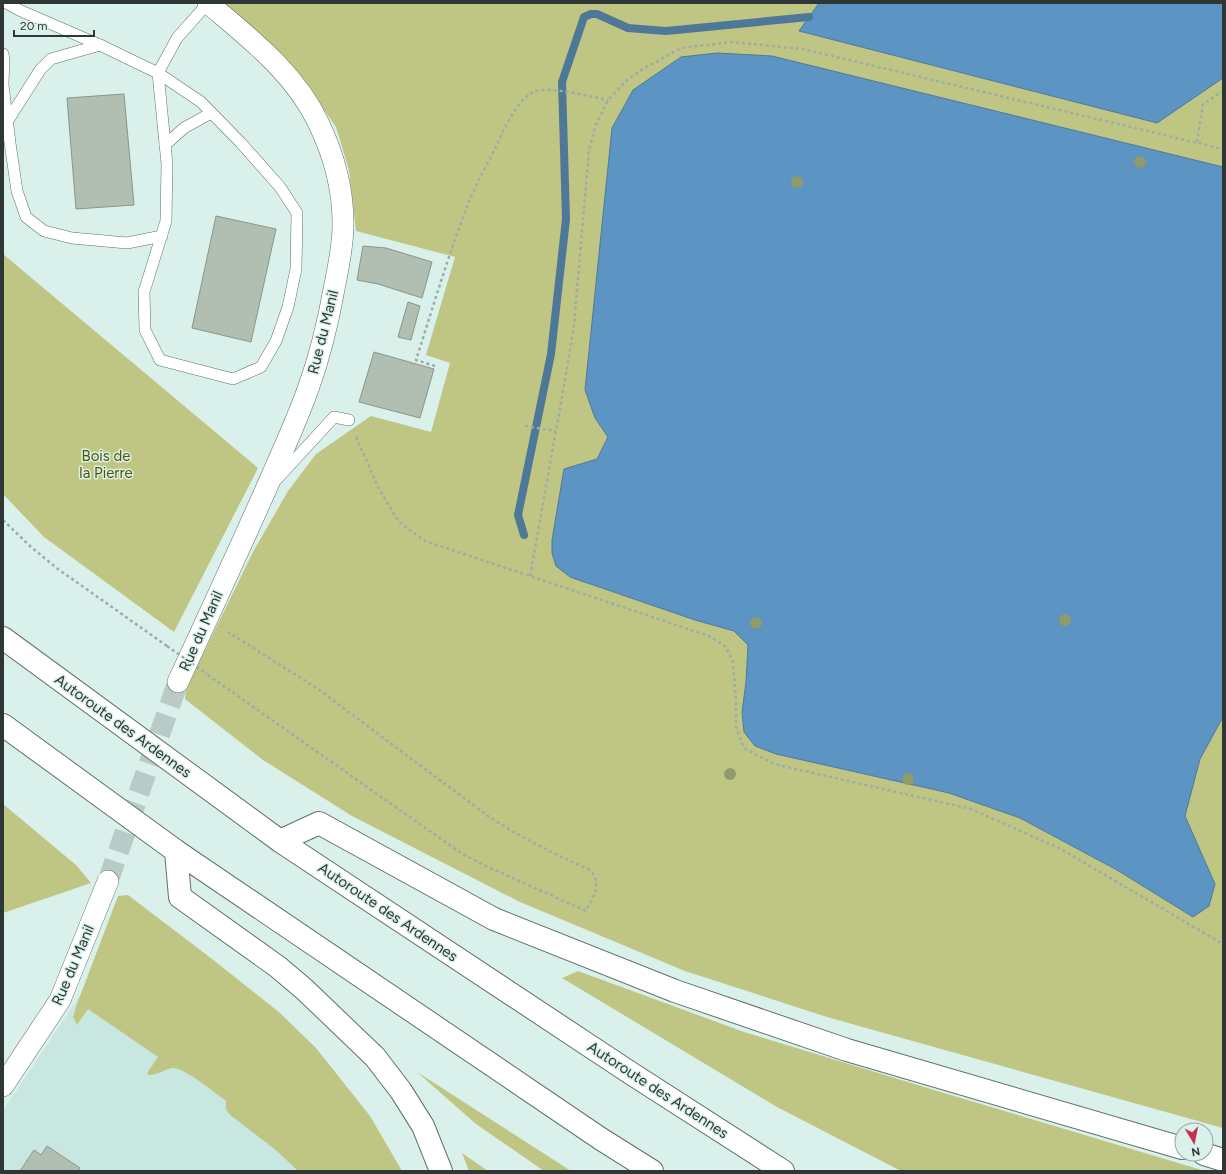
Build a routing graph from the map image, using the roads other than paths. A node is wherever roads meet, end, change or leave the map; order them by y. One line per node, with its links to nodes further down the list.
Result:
1 (6, 3): 3 (lane)
2 (208, 3): 5 (lane); 12 (street, Rue du Manil)
3 (100, 45): 5 (lane); 8 (lane)
4 (3, 54): 6 (lane)
5 (158, 73): 7 (lane); 9 (lane)
6 (3, 84): 8 (lane)
7 (211, 113): 9 (lane); 10 (lane)
8 (7, 122): 10 (lane)
9 (165, 146): 10 (lane)
10 (162, 236)
11 (349, 420): 12 (lane)
12 (264, 492): 14 (street, Rue du Manil)
13 (3, 638): 16 (highway, Autoroute des Ardennes)
14 (178, 682)
15 (3, 725): 17 (highway)
16 (280, 841): 20 (highway); 23 (highway, Autoroute des Ardennes)
17 (176, 852): 21 (highway); 22 (highway)
18 (108, 881): 19 (street, Rue du Manil)
19 (3, 1086)
20 (1174, 1146)
21 (441, 1171)
22 (652, 1171)
23 (783, 1171)

